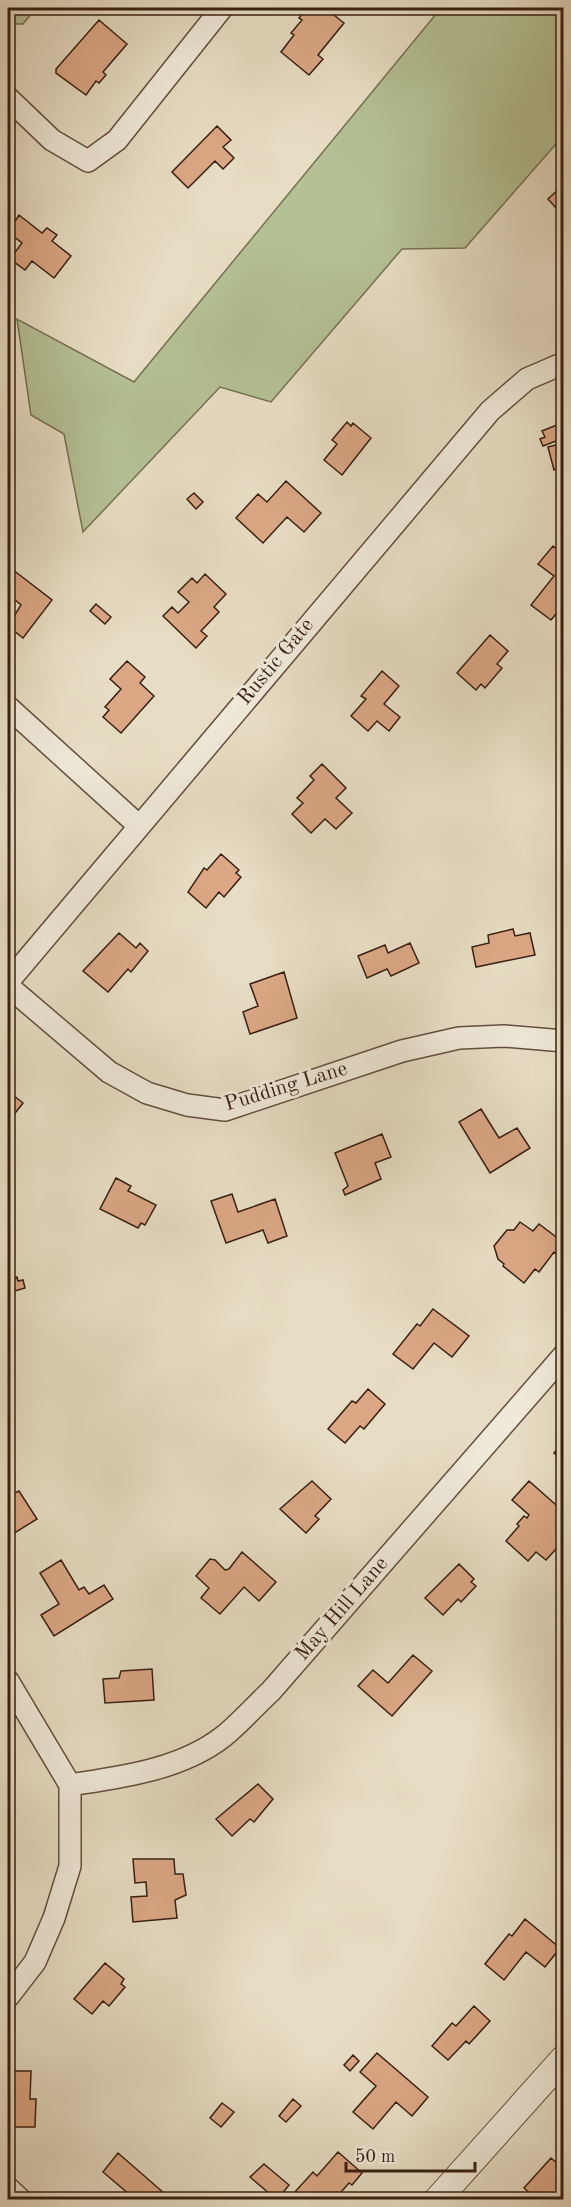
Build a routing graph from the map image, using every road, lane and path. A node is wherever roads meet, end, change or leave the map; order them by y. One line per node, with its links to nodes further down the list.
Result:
1 (222, 8): 2 (street)
2 (8, 98)
3 (564, 363): 5 (street, Rustic Gate)
4 (8, 707): 5 (street)
5 (138, 825): 6 (street, Rustic Gate)
6 (8, 984): 7 (street, Pudding Lane)
7 (564, 1041)
8 (564, 1355): 10 (street, May Hill Lane)
9 (8, 1681): 10 (street)
10 (70, 1785): 11 (street)
11 (8, 1997)
12 (564, 2058): 15 (street)
13 (8, 2188): 14 (street)
14 (21, 2199)
15 (436, 2199)

